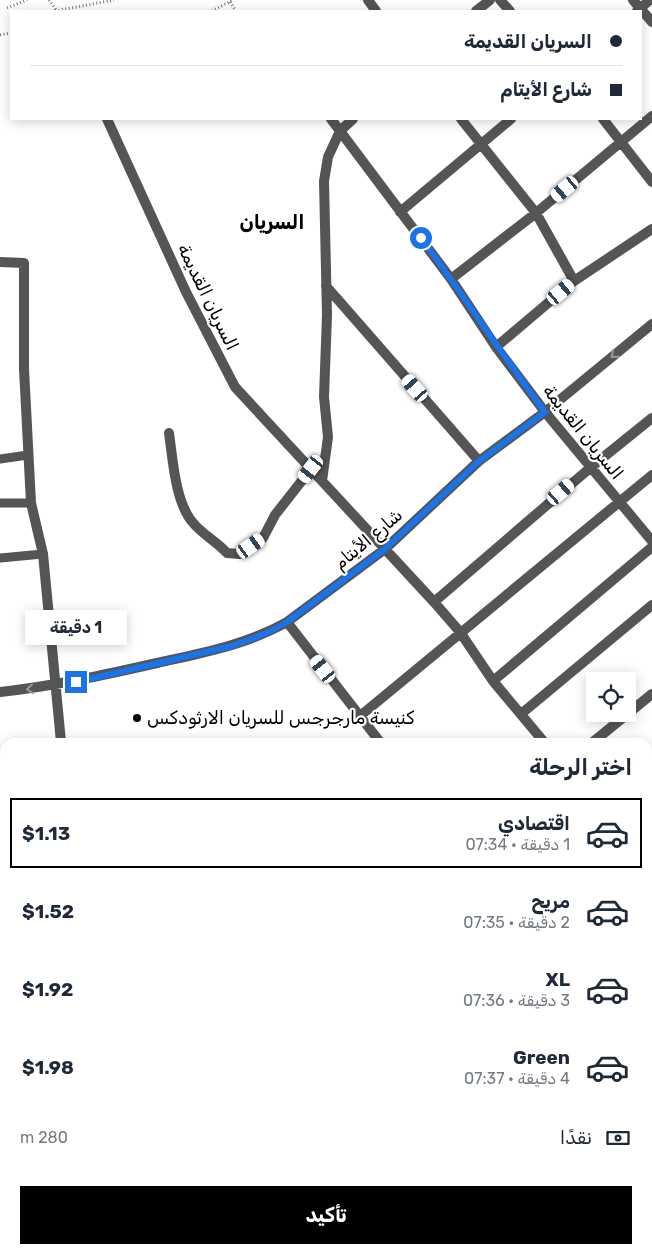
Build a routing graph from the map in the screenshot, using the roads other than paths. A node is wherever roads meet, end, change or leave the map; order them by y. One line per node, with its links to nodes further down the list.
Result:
1 (490, 0): 5 (street)
2 (500, 0): 6 (street)
3 (633, 0): 7 (street)
4 (650, 0): 7 (street)
5 (477, 10)
6 (509, 10)
7 (638, 10)
8 (642, 13): 9 (street)
9 (652, 22)
10 (652, 116): 18 (street)
11 (107, 120): 37 (street, السريان القديمة)
12 (332, 120): 17 (street, السريان القديمة)
13 (352, 120): 17 (street)
14 (463, 120): 19 (street)
15 (510, 120): 19 (street)
16 (604, 120): 18 (street)
17 (340, 130): 21 (street, السريان القديمة); 27 (street)
18 (623, 141): 20 (street); 22 (street)
19 (481, 144): 21 (street); 22 (street)
20 (652, 182)
21 (400, 212): 25 (street, السريان القديمة)
22 (536, 213): 25 (street); 26 (street)
23 (652, 229): 26 (street)
24 (0, 262): 33 (street)
25 (451, 279): 29 (street, السريان القديمة)
26 (574, 281): 29 (street)
27 (326, 286): 35 (street); 39 (street)
28 (652, 324): 30 (street, شارع الأيتام, one-way to 30)
29 (496, 347): 30 (street, السريان القديمة)
30 (545, 412): 35 (street, شارع الأيتام); 36 (street, السريان القديمة)
31 (652, 418): 36 (street)
32 (169, 433): 37 (street)
33 (28, 455): 34 (lane); 42 (street)
34 (0, 460)
35 (478, 462): 45 (street, شارع الأيتام)
36 (590, 468): 40 (street, السريان القديمة); 48 (street)
37 (311, 469): 39 (street, السريان القديمة)
38 (652, 476): 40 (street)
39 (322, 481): 45 (street, السريان القديمة)
40 (620, 502): 43 (street, السريان القديمة); 51 (street, السريان القديمة)
41 (0, 503): 42 (lane)
42 (31, 503): 46 (street)
43 (652, 541)
44 (652, 547): 52 (street)
45 (385, 549): 48 (street, السريان القديمة); 50 (street, شارع الأيتام)
46 (43, 554): 47 (lane); 53 (street)
47 (0, 558)
48 (434, 602): 51 (street, السريان القديمة)
49 (652, 605): 56 (street)
50 (287, 622): 53 (street, شارع الأيتام); 57 (street)
51 (460, 632): 52 (street, السريان القديمة); 57 (street, السريان القديمة)
52 (493, 681): 56 (street, السريان القديمة)
53 (56, 686): 54 (street, شارع الأيتام, one-way to 54); 58 (street)
54 (0, 692)
55 (652, 694): 61 (street)
56 (520, 714): 60 (street, السريان القديمة)
57 (360, 716): 59 (street)
58 (61, 738)
59 (377, 738)
60 (537, 738)
61 (598, 738)

